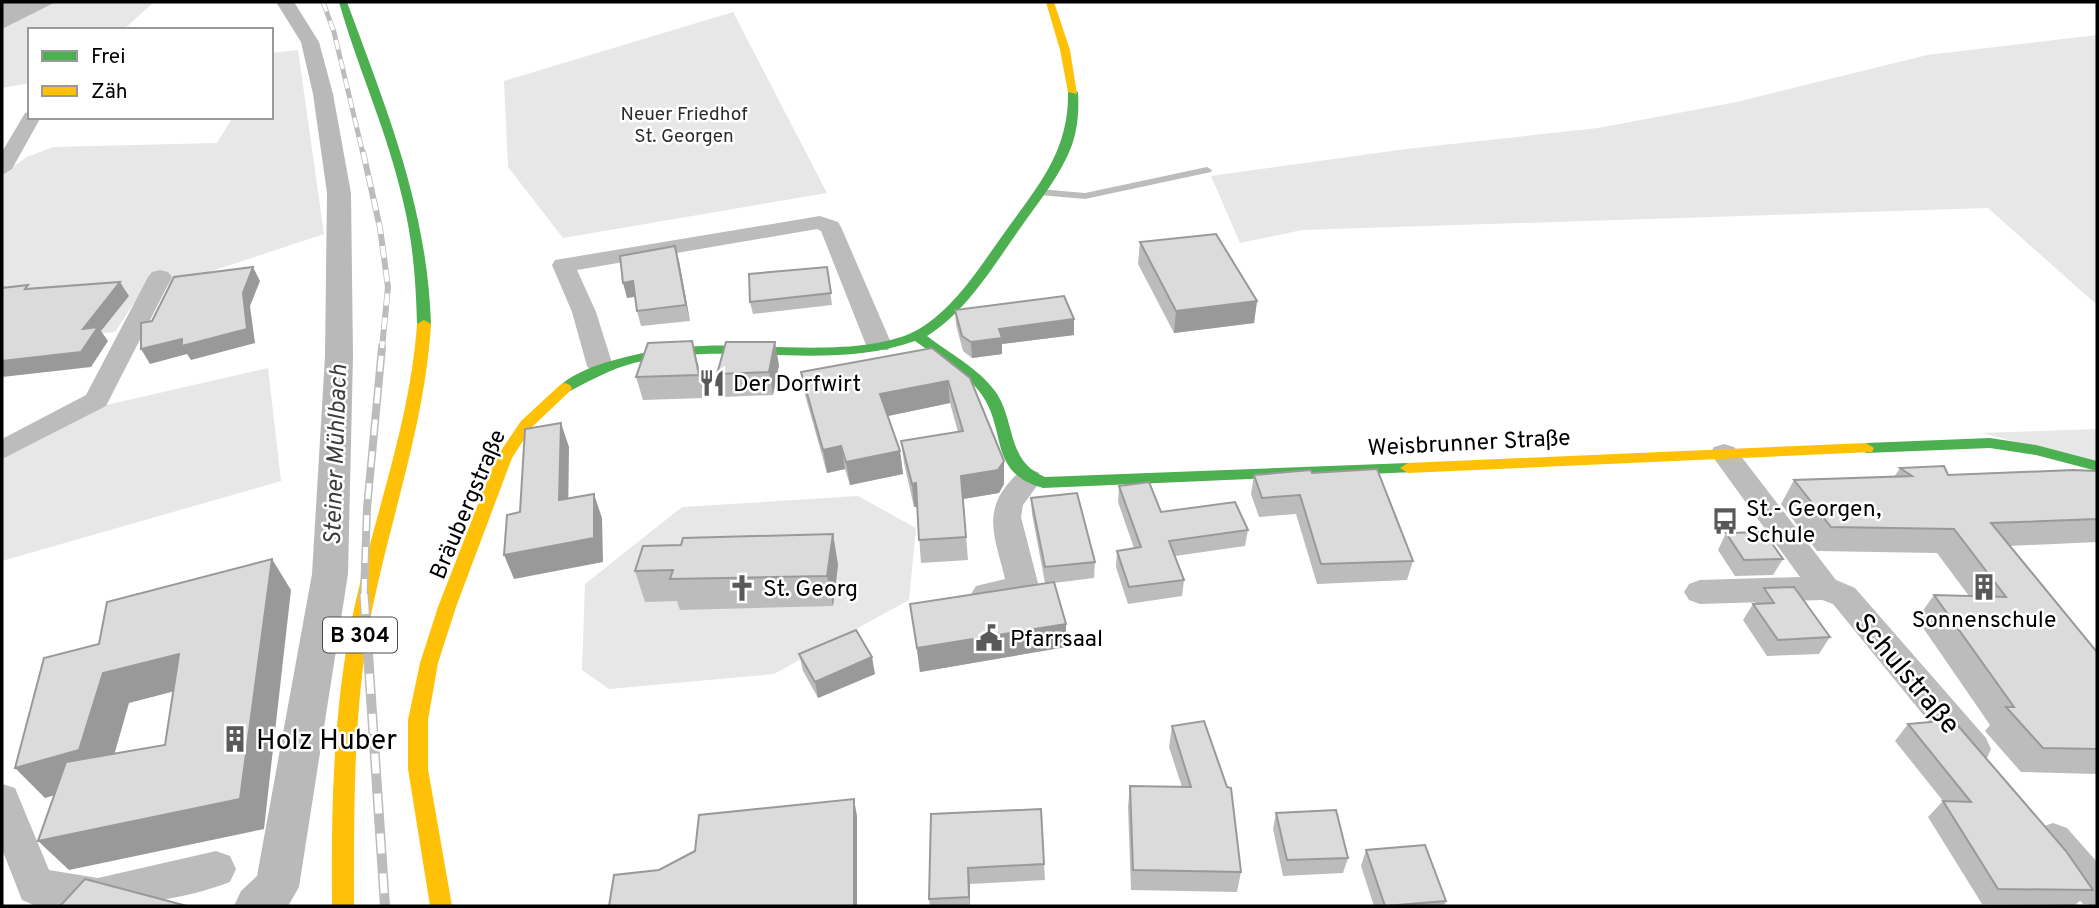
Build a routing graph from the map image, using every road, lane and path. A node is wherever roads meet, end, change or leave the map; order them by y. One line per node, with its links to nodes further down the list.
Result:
1 (343, 2): 24 (street, B 304)
2 (1050, 2): 6 (street, Bräubergstraße)
3 (31, 119): 4 (street)
4 (2, 169)
5 (1207, 170): 6 (lane)
6 (1039, 192): 8 (street, Bräubergstraße)
7 (160, 277): 11 (street)
8 (918, 336): 9 (street, Bräubergstraße); 14 (street)
9 (880, 345): 10 (street, Bräubergstraße); 10 (street)
10 (600, 366): 25 (street, Bräubergstraße)
11 (2, 450)
12 (1724, 453): 13 (street, Weisbrunner Straße); 14 (street, Weisbrunner Straße); 15 (street, Schulstraße)
13 (2097, 467)
14 (1028, 479): 17 (street)
15 (1825, 588): 16 (street); 18 (street, Schulstraße)
16 (1700, 592)
17 (964, 598)
18 (1990, 768)
19 (2, 800): 23 (street)
20 (2035, 819): 22 (street)
21 (216, 869): 23 (street)
22 (2097, 891)
23 (94, 902)
24 (343, 906)
25 (441, 906)

